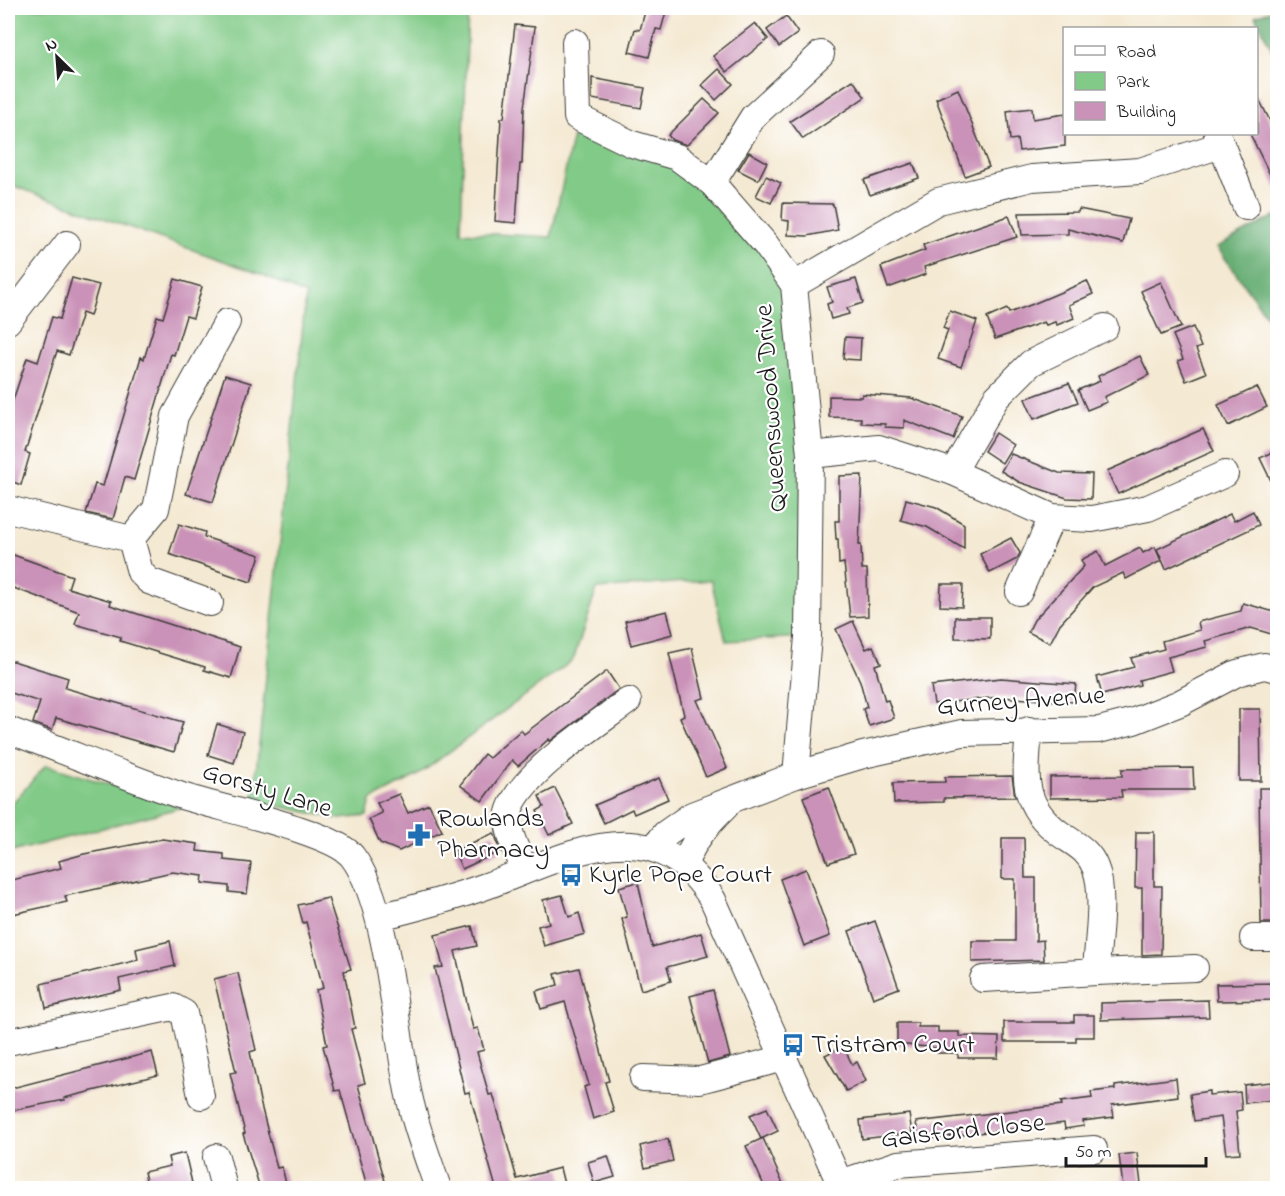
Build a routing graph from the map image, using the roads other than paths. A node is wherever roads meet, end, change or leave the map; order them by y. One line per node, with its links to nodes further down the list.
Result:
1 (575, 42): 4 (street, Queenswood Drive)
2 (821, 54): 4 (street)
3 (1219, 139): 5 (street); 7 (street)
4 (712, 183): 7 (street, Queenswood Drive)
5 (1246, 207)
6 (67, 244): 8 (street)
7 (794, 285): 11 (street, Queenswood Drive)
8 (8, 321)
9 (227, 322): 16 (street)
10 (1105, 327): 12 (street)
11 (810, 455): 12 (street); 23 (street, Queenswood Drive)
12 (953, 472): 15 (street)
13 (1225, 474): 15 (street)
14 (8, 509): 16 (street)
15 (1052, 517): 17 (street)
16 (131, 539): 18 (street)
17 (1019, 592)
18 (210, 603)
19 (1278, 669): 22 (street, Gurney Avenue)
20 (628, 701): 27 (street)
21 (8, 730): 28 (street, Gorsty Lane)
22 (1029, 730): 23 (street, Gurney Avenue); 30 (street)
23 (796, 775): 24 (street, Gurney Avenue)
24 (730, 802): 25 (street, Gurney Avenue); 26 (street, Gurney Avenue)
25 (654, 848): 26 (street); 27 (street)
26 (685, 864): 33 (street)
27 (524, 869): 28 (street)
28 (379, 917): 40 (street, Gorsty Lane)
29 (1195, 968): 30 (street)
30 (1096, 972): 31 (street)
31 (983, 979)
32 (8, 1042): 35 (street)
33 (784, 1058): 34 (street); 38 (street)
34 (643, 1078)
35 (201, 1096)
36 (1094, 1149): 38 (street, Gaisford Close)
37 (216, 1157): 39 (street)
38 (841, 1186)
39 (224, 1188)
40 (438, 1188)

